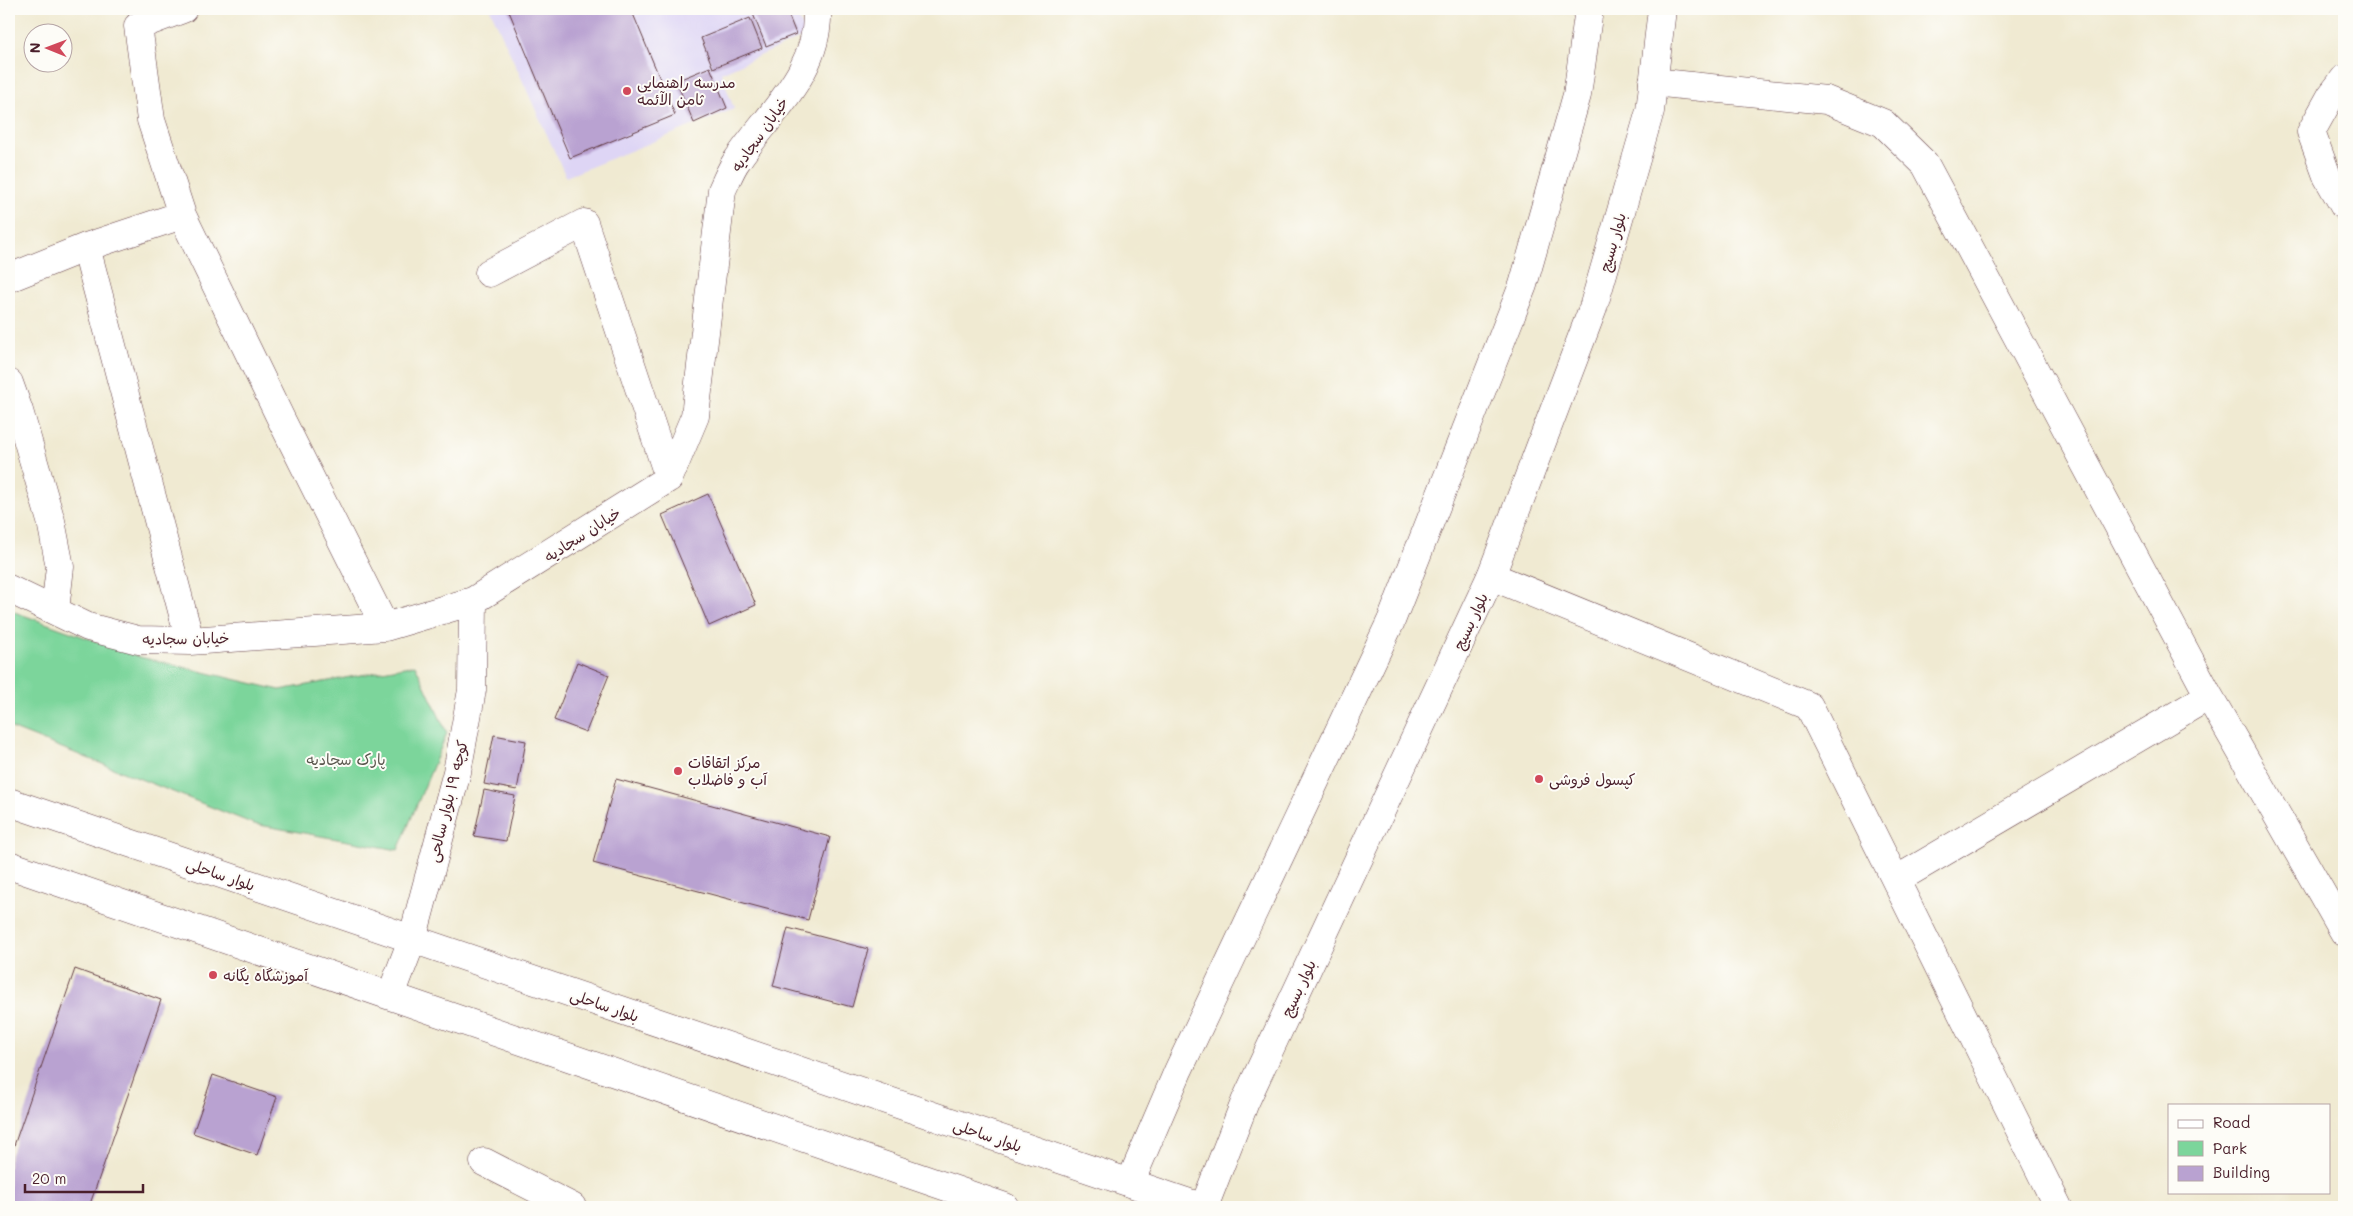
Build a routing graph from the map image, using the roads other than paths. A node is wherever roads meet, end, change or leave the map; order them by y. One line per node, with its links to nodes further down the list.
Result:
1 (183, 9): 8 (street)
2 (817, 9): 13 (street, خیابان سجادیه)
3 (1588, 9): 28 (street)
4 (1662, 9): 6 (street, بلوار بسیج)
5 (2344, 79): 7 (street)
6 (1653, 82): 14 (street, بلوار بسیج); 20 (street)
7 (2344, 206)
8 (182, 215): 9 (street); 18 (street)
9 (86, 247): 11 (street); 19 (street)
10 (489, 273): 13 (street)
11 (9, 278)
12 (9, 383): 17 (street)
13 (669, 478): 16 (street, خیابان سجادیه)
14 (1491, 576): 23 (street); 31 (street, بلوار بسیج)
15 (9, 589): 17 (street, خیابان سجادیه)
16 (473, 601): 18 (street, خیابان سجادیه); 25 (street, کوچه ۱۹ بلوار سالحی)
17 (55, 610): 19 (street, خیابان سجادیه)
18 (385, 627): 19 (street, خیابان سجادیه)
19 (190, 641)
20 (2209, 696): 23 (street); 24 (street)
21 (9, 802): 25 (street, بلوار ساحلی)
22 (9, 865): 26 (street)
23 (1896, 880): 32 (street)
24 (2344, 932)
25 (412, 940): 26 (street, کوچه ۱۹ بلوار سالحی); 28 (street, بلوار ساحلی)
26 (391, 996): 30 (street)
27 (484, 1162): 29 (street)
28 (1130, 1183): 31 (street, بلوار ساحلی)
29 (572, 1207)
30 (1005, 1207)
31 (1203, 1207)
32 (2058, 1207)

